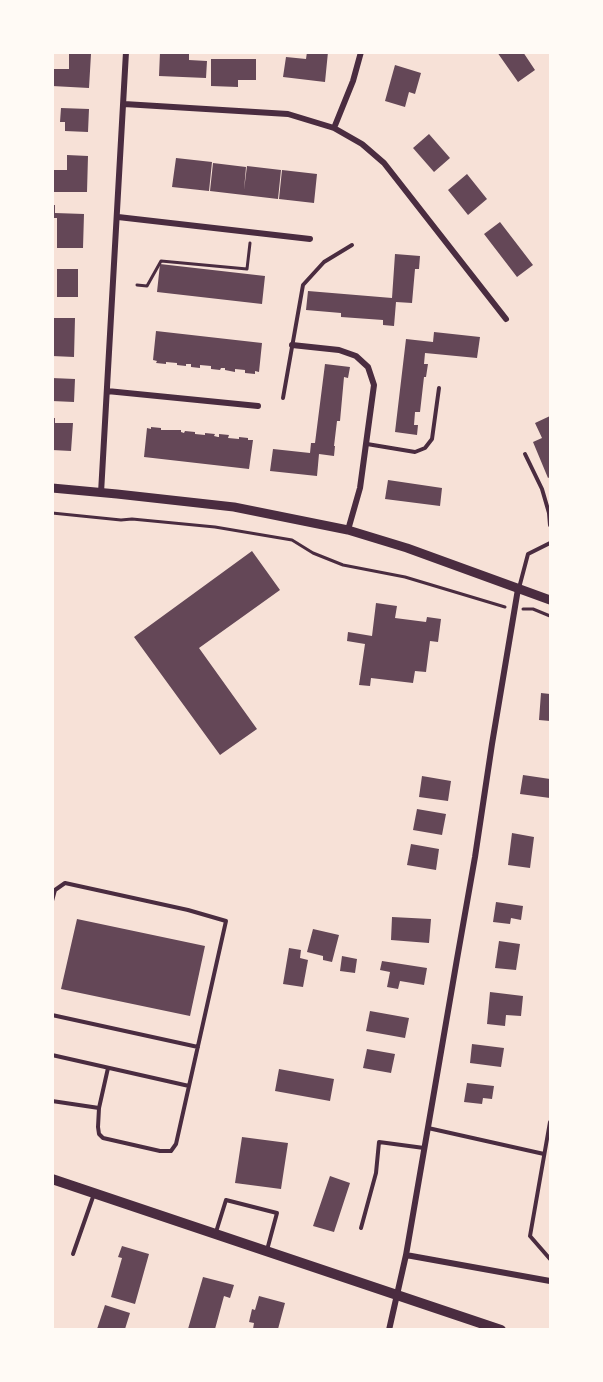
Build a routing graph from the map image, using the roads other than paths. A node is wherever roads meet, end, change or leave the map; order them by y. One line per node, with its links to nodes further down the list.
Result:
1 (126, 52): 3 (street)
2 (361, 52): 4 (street)
3 (124, 104): 4 (street); 5 (street)
4 (334, 128): 8 (street)
5 (117, 217): 6 (street); 11 (street)
6 (310, 238)
7 (352, 245): 9 (lane)
8 (506, 319)
9 (292, 345): 12 (lane); 14 (street)
10 (439, 388): 14 (lane)
11 (107, 390): 13 (street); 17 (street)
12 (284, 398)
13 (258, 406)
14 (366, 444): 19 (street)
15 (525, 454): 18 (lane)
16 (52, 488): 17 (street)
17 (101, 493): 19 (street)
18 (550, 523)
19 (348, 530): 21 (street)
20 (550, 543): 21 (lane)
21 (518, 589): 22 (street); 32 (street)
22 (550, 600)
23 (52, 902): 25 (lane)
24 (52, 1015): 25 (lane)
25 (198, 1047): 28 (lane)
26 (52, 1055): 27 (lane)
27 (108, 1068): 28 (lane); 30 (lane)
28 (189, 1086): 30 (lane)
29 (52, 1101): 30 (lane)
30 (99, 1108)
31 (550, 1122): 34 (lane)
32 (428, 1128): 33 (street); 34 (lane)
33 (424, 1148): 37 (lane); 41 (street)
34 (544, 1154): 42 (lane)
35 (52, 1179): 36 (main road)
36 (94, 1193): 38 (main road); 40 (lane)
37 (361, 1228)
38 (215, 1234): 39 (main road); 39 (lane)
39 (267, 1251): 44 (main road)
40 (72, 1254)
41 (406, 1255): 43 (street); 44 (street)
42 (550, 1259)
43 (550, 1281)
44 (397, 1295): 45 (street); 46 (main road)
45 (389, 1329)
46 (501, 1329)

